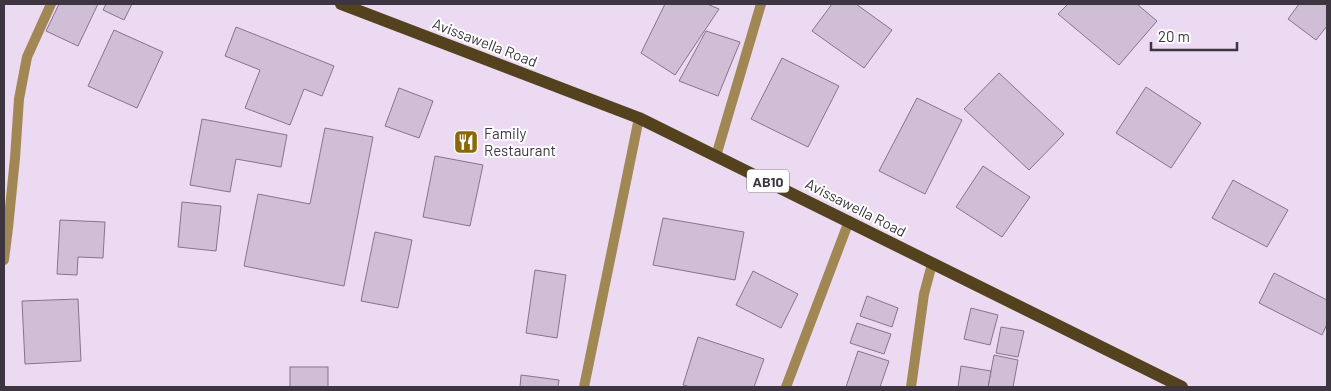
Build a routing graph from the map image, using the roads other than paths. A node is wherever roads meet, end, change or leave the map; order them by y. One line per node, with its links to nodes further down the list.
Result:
1 (51, 4): 8 (street)
2 (341, 4): 4 (main road, Avissawella Road / AB10)
3 (761, 4): 6 (street)
4 (354, 6): 5 (main road, Avissawella Road / AB10)
5 (639, 118): 6 (main road, Avissawella Road / AB10); 11 (street)
6 (716, 156): 7 (main road, Avissawella Road / AB10)
7 (848, 221): 9 (main road, Avissawella Road / AB10); 12 (street)
8 (4, 260)
9 (932, 264): 10 (main road, Avissawella Road / AB10); 13 (street)
10 (1159, 381): 14 (main road, Avissawella Road / AB10)
11 (584, 387)
12 (786, 387)
13 (911, 387)
14 (1182, 387)

